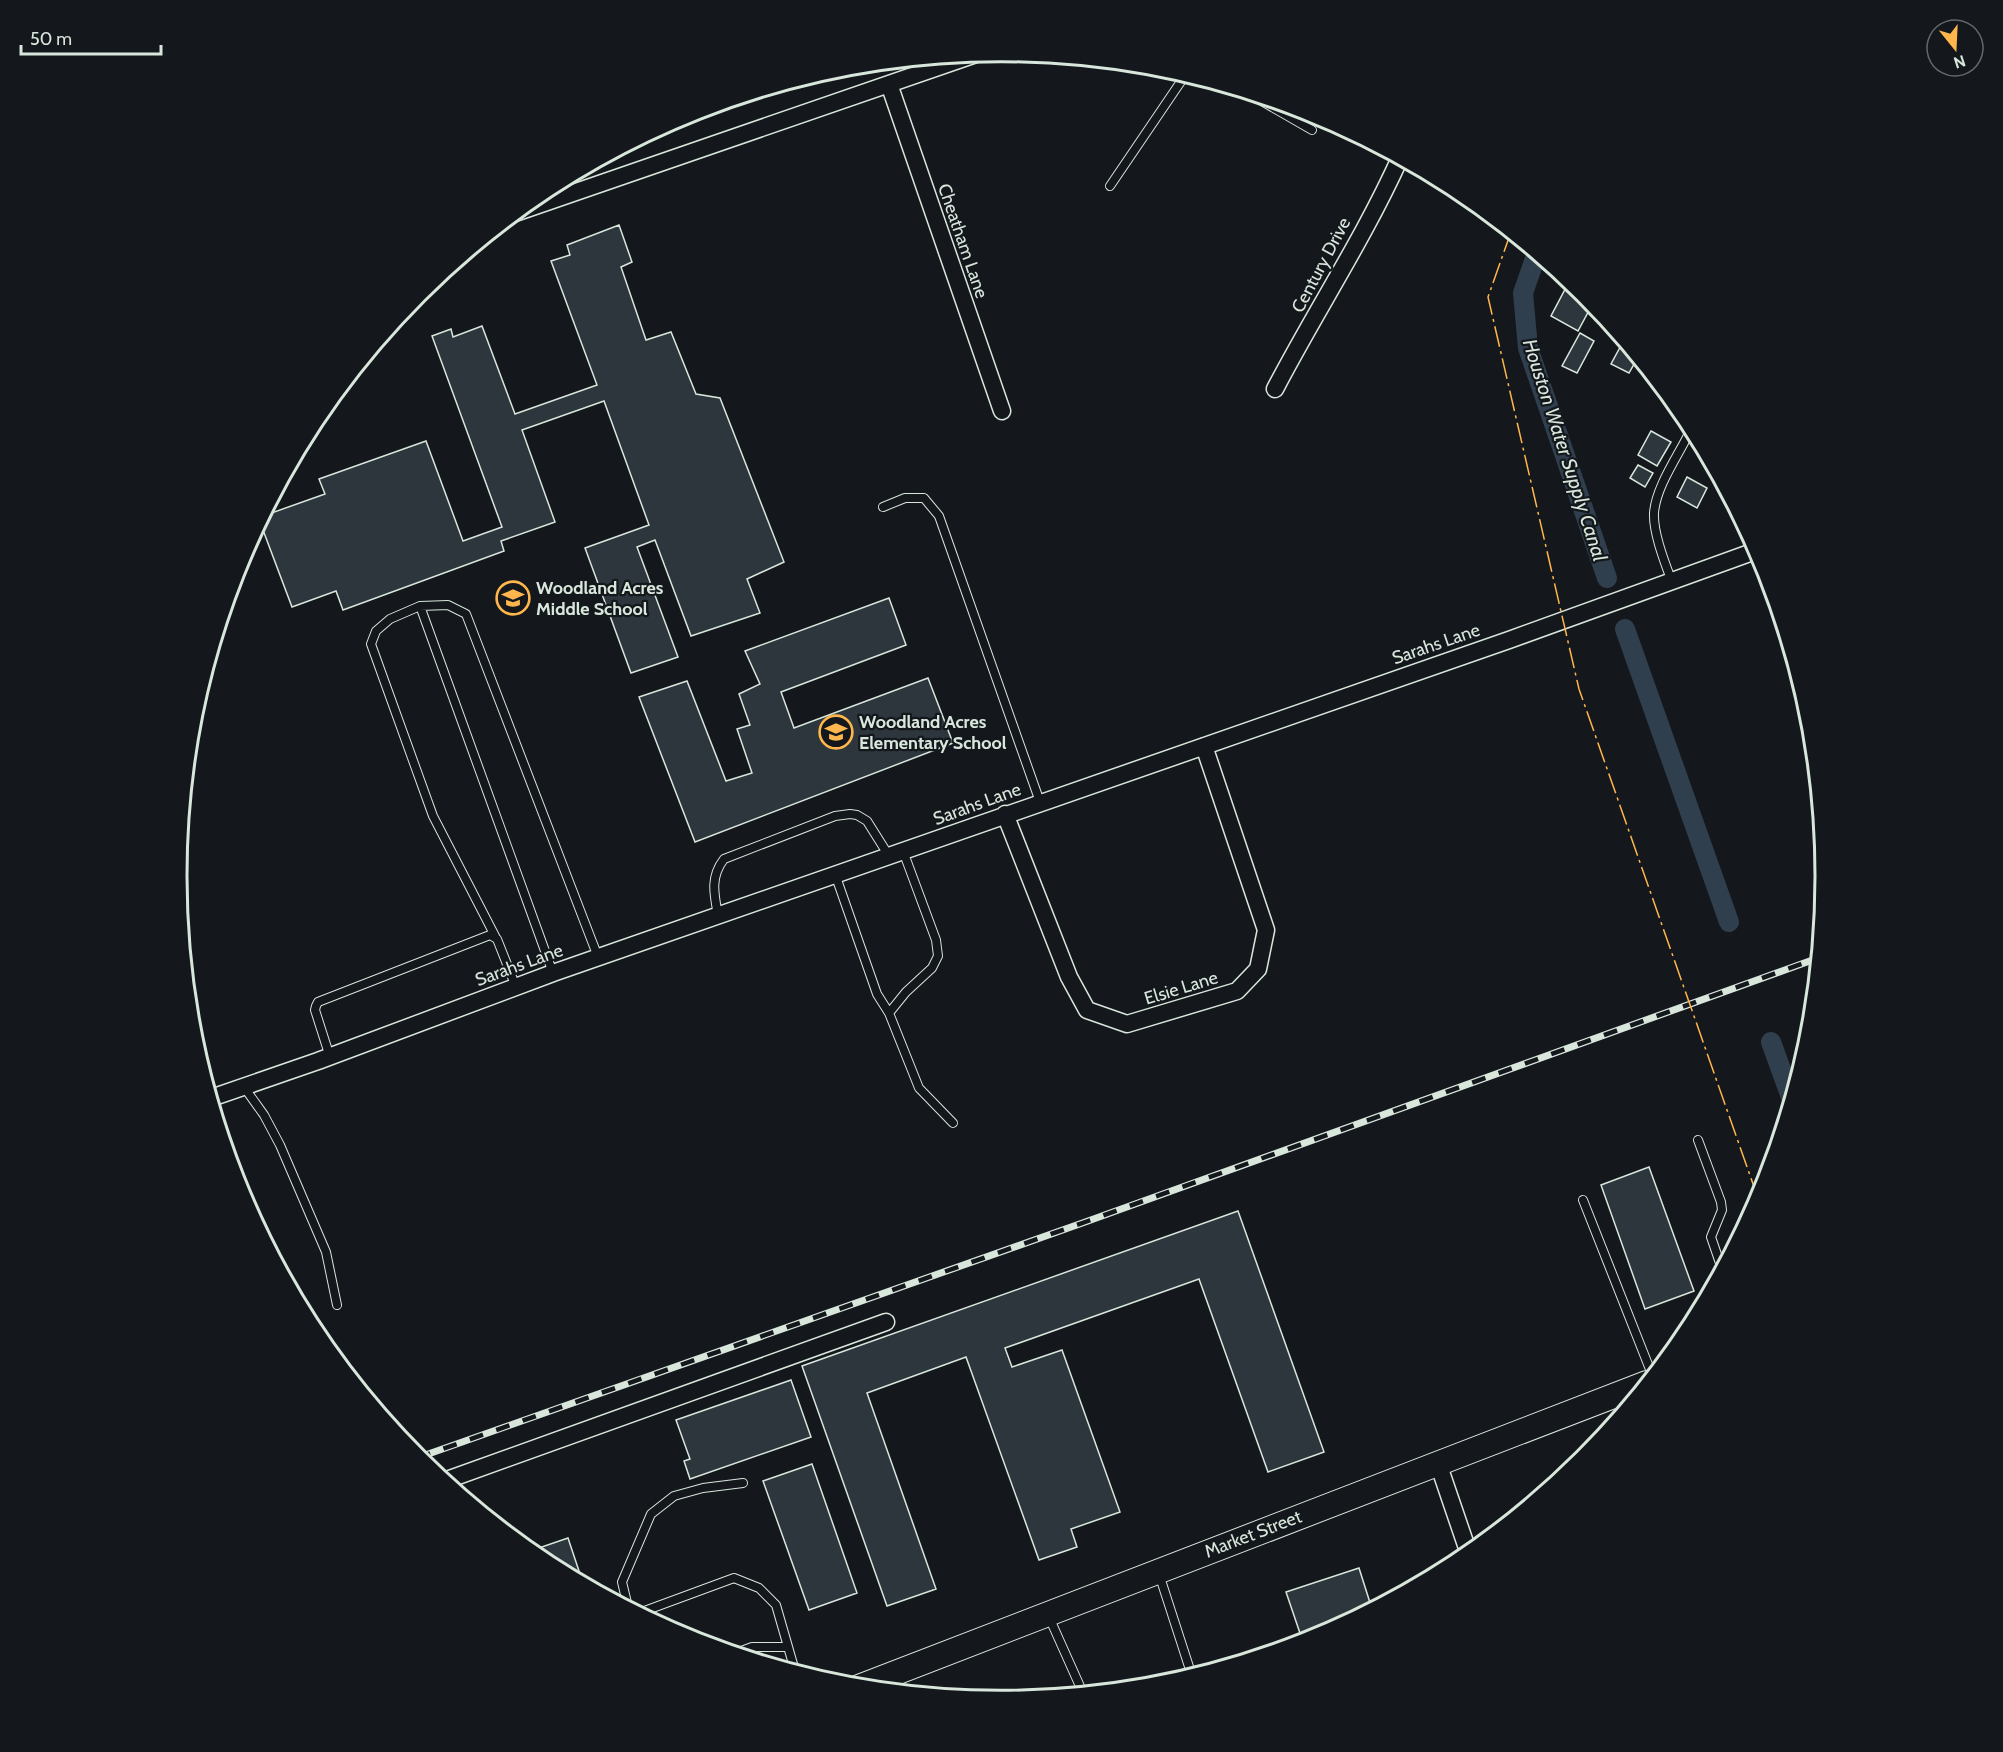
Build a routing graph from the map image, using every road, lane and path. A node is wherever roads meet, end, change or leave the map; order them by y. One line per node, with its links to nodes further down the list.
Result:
1 (949, 63): 3 (street)
2 (1181, 82): 7 (lane)
3 (889, 84): 8 (street); 10 (street, Cheatham Lane)
4 (1279, 111): 5 (lane)
5 (1312, 130)
6 (1397, 164): 9 (street, Century Drive)
7 (1110, 186)
8 (542, 204)
9 (1275, 389)
10 (1002, 411)
11 (1687, 436): 14 (lane)
12 (883, 507): 17 (lane)
13 (1749, 553): 14 (street, Sarahs Lane)
14 (1672, 582): 16 (street, Sarahs Lane)
15 (420, 606): 22 (lane); 23 (lane); 24 (lane)
16 (1204, 746): 17 (street, Sarahs Lane); 18 (street, Elsie Lane)
17 (1040, 802): 18 (street, Sarahs Lane)
18 (1005, 814): 19 (street, Sarahs Lane)
19 (896, 853): 20 (street, Sarahs Lane); 21 (lane); 26 (lane)
20 (835, 874): 21 (street, Sarahs Lane); 26 (lane)
21 (718, 915): 23 (street, Sarahs Lane)
22 (495, 936): 25 (lane); 27 (lane)
23 (598, 957): 24 (street, Sarahs Lane)
24 (553, 973): 25 (street, Sarahs Lane)
25 (516, 987): 27 (street, Sarahs Lane)
26 (889, 1013): 30 (lane)
27 (330, 1057): 28 (street, Sarahs Lane)
28 (244, 1087): 29 (street, Sarahs Lane); 34 (lane)
29 (218, 1096)
30 (953, 1123)
31 (1698, 1140): 33 (lane)
32 (1582, 1200): 36 (lane)
33 (1719, 1260)
34 (337, 1305)
35 (886, 1322): 39 (street)
36 (1650, 1369)
37 (1635, 1388): 38 (main road, Market Street)
38 (1438, 1463): 41 (street); 42 (main road, Market Street)
39 (452, 1477)
40 (743, 1483): 43 (lane)
41 (1466, 1545)
42 (1158, 1571): 45 (main road, Market Street); 49 (lane)
43 (626, 1599)
44 (648, 1610): 46 (lane)
45 (1048, 1613): 50 (main road, Market Street); 51 (lane)
46 (787, 1647): 47 (lane); 48 (lane)
47 (747, 1649)
48 (792, 1663)
49 (1189, 1668)
50 (882, 1682)
51 (1080, 1687)

